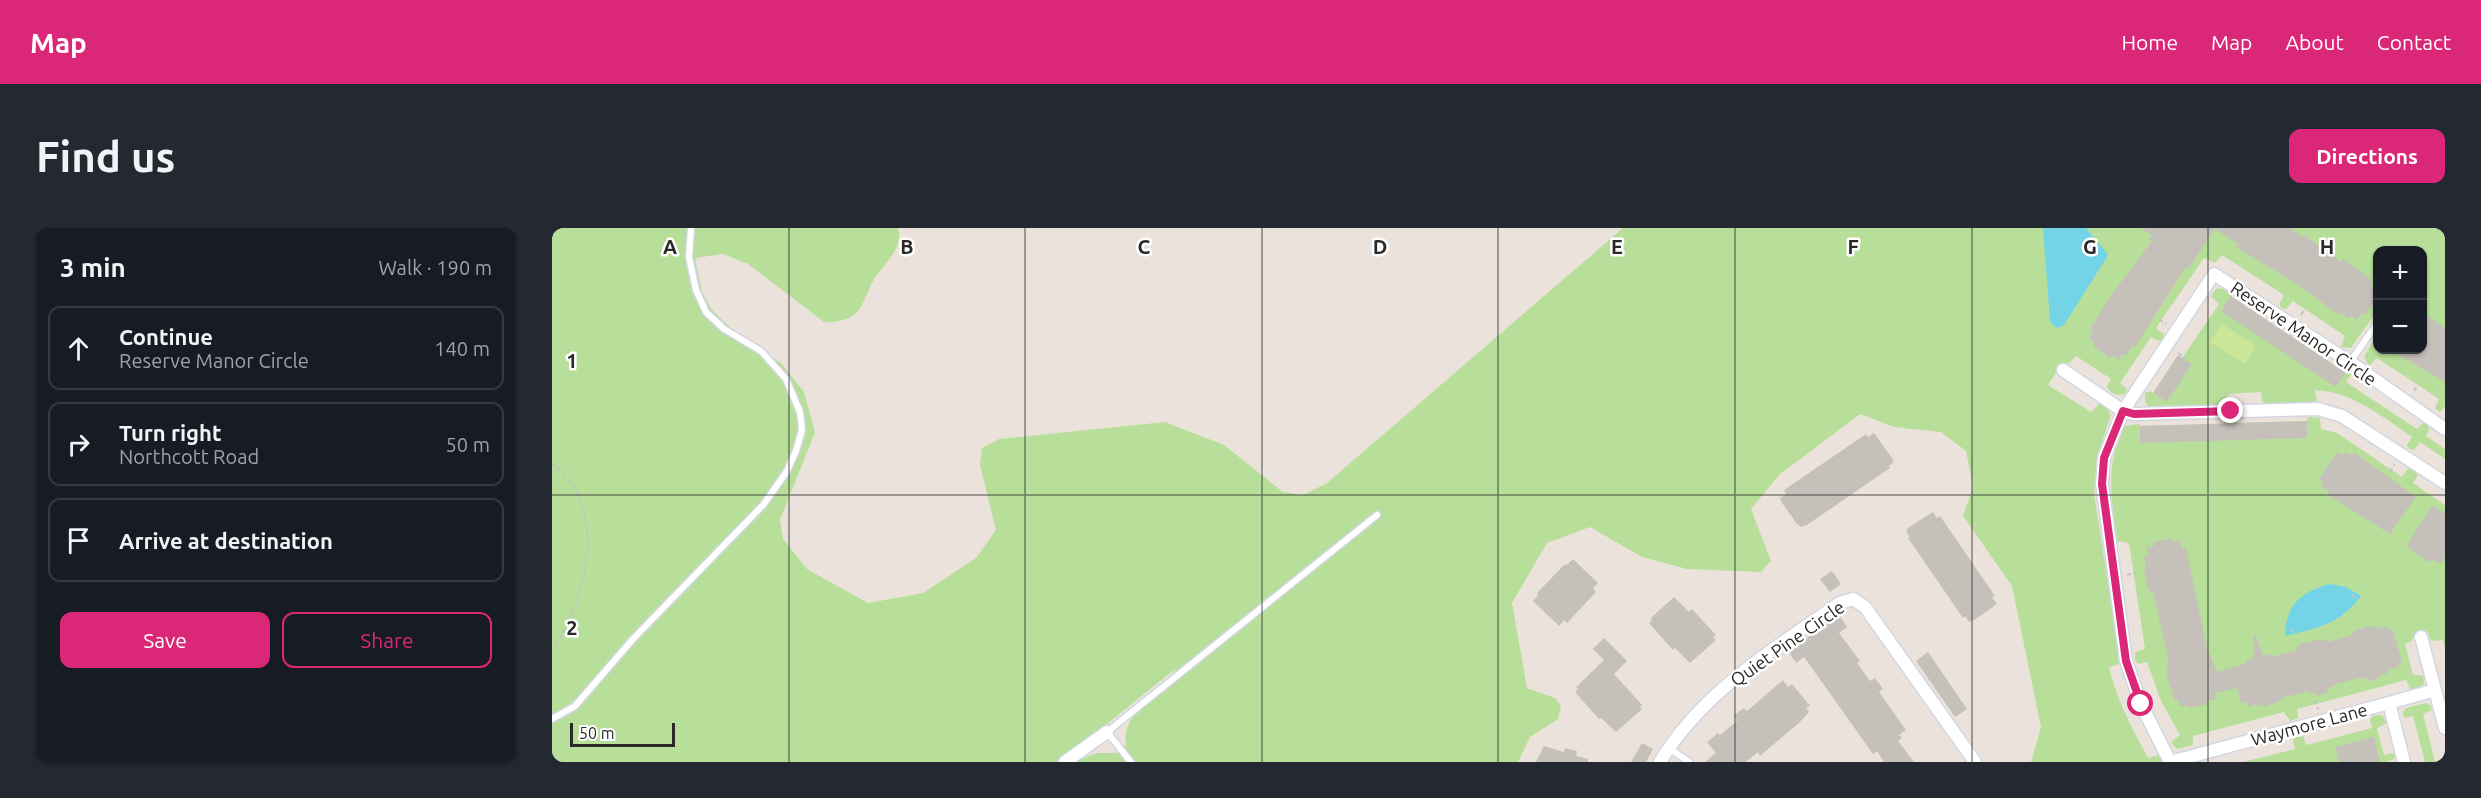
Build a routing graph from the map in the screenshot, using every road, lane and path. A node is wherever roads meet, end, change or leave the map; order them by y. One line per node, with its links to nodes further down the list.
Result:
1 (692, 228): 18 (lane)
2 (2373, 329): 3 (lane)
3 (2350, 362): 5 (street, Reserve Manor Circle); 6 (street, Reserve Manor Circle)
4 (2063, 370): 5 (street)
5 (2123, 411): 8 (street); 27 (street, Reserve Manor Circle)
6 (2445, 429)
7 (552, 463): 15 (path)
8 (2445, 483)
9 (1377, 515): 20 (lane)
10 (2352, 596): 11 (path)
11 (2358, 600)
12 (2291, 628): 13 (path)
13 (2292, 634)
14 (2421, 637): 16 (street)
15 (552, 650)
16 (2435, 690): 17 (street); 19 (street)
17 (2389, 703): 27 (street, Waymore Lane); 28 (street, Waymore Lane)
18 (552, 719)
19 (2445, 728)
20 (1107, 732): 22 (street); 23 (lane)
21 (1669, 748): 24 (street, Quiet Pine Circle); 25 (lane); 26 (street, Quiet Pine Circle)
22 (1065, 762)
23 (1131, 762)
24 (1660, 762)
25 (1689, 762)
26 (1975, 762)
27 (2170, 762)
28 (2404, 762)

